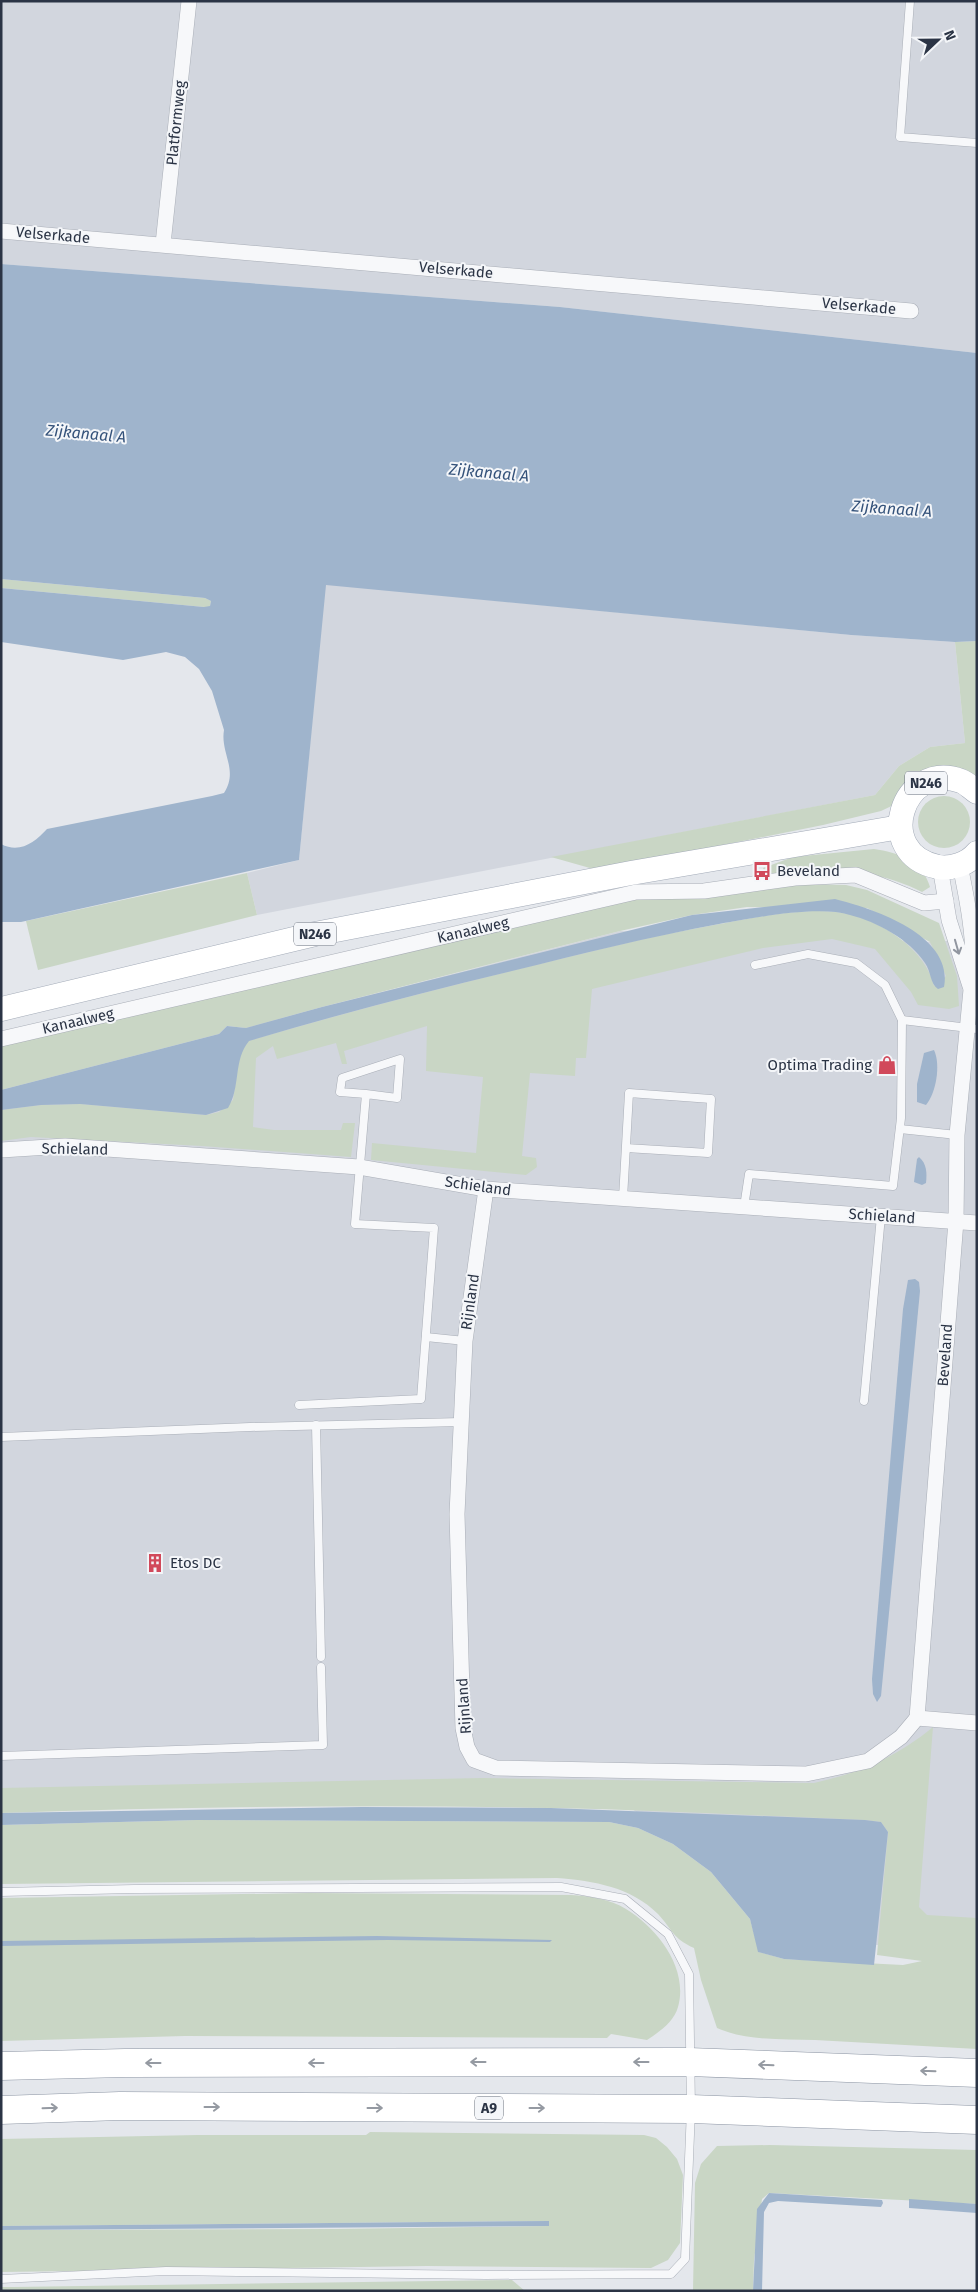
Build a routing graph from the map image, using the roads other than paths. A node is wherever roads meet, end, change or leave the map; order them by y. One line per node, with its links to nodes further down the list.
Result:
1 (189, 1): 5 (street, Platformweg)
2 (910, 1): 3 (lane)
3 (977, 143)
4 (1, 231): 5 (street, Velserkade)
5 (163, 244): 6 (street, Velserkade)
6 (911, 311)
7 (977, 792): 8 (main road, N246)
8 (900, 827): 9 (main road); 13 (main road, Kanaalweg / N246)
9 (959, 862): 10 (street, Beveland); 12 (street, Beveland)
10 (946, 902): 12 (street, Beveland, one-way to 12); 16 (street, Kanaalweg)
11 (755, 965): 14 (lane)
12 (972, 992): 15 (street, Beveland)
13 (1, 1009)
14 (902, 1020): 15 (lane); 18 (lane)
15 (973, 1029): 19 (street, Beveland)
16 (1, 1039)
17 (366, 1094): 17 (lane); 22 (lane)
18 (900, 1129): 19 (lane); 25 (lane)
19 (957, 1135): 27 (street, Beveland)
20 (626, 1148): 20 (lane); 24 (lane)
21 (1, 1150): 22 (street, Schieland)
22 (359, 1167): 23 (street, Schieland); 29 (lane)
23 (486, 1189): 24 (street, Schieland); 30 (street, Rijnland)
24 (623, 1198): 25 (street, Schieland)
25 (744, 1207): 26 (street, Schieland)
26 (881, 1216): 27 (street, Schieland); 31 (lane)
27 (956, 1221): 28 (street, Schieland); 38 (street, Beveland)
28 (977, 1223)
29 (426, 1337): 30 (lane); 32 (lane)
30 (465, 1341): 33 (street, Rijnland)
31 (864, 1401)
32 (299, 1405)
33 (461, 1422): 34 (lane); 38 (street, Rijnland)
34 (316, 1425): 35 (lane); 36 (lane)
35 (1, 1437)
36 (321, 1657)
37 (321, 1667): 40 (lane)
38 (917, 1718): 39 (street)
39 (977, 1723)
40 (1, 1756)
41 (1, 1892): 42 (lane)
42 (689, 2062): 43 (highway, one-way to 43); 44 (highway, one-way to 42); 45 (lane)
43 (1, 2066)
44 (977, 2073)
45 (691, 2109): 46 (highway, A9, one-way to 45); 47 (highway, A9); 48 (lane)
46 (1, 2110)
47 (977, 2120)
48 (1, 2279)

